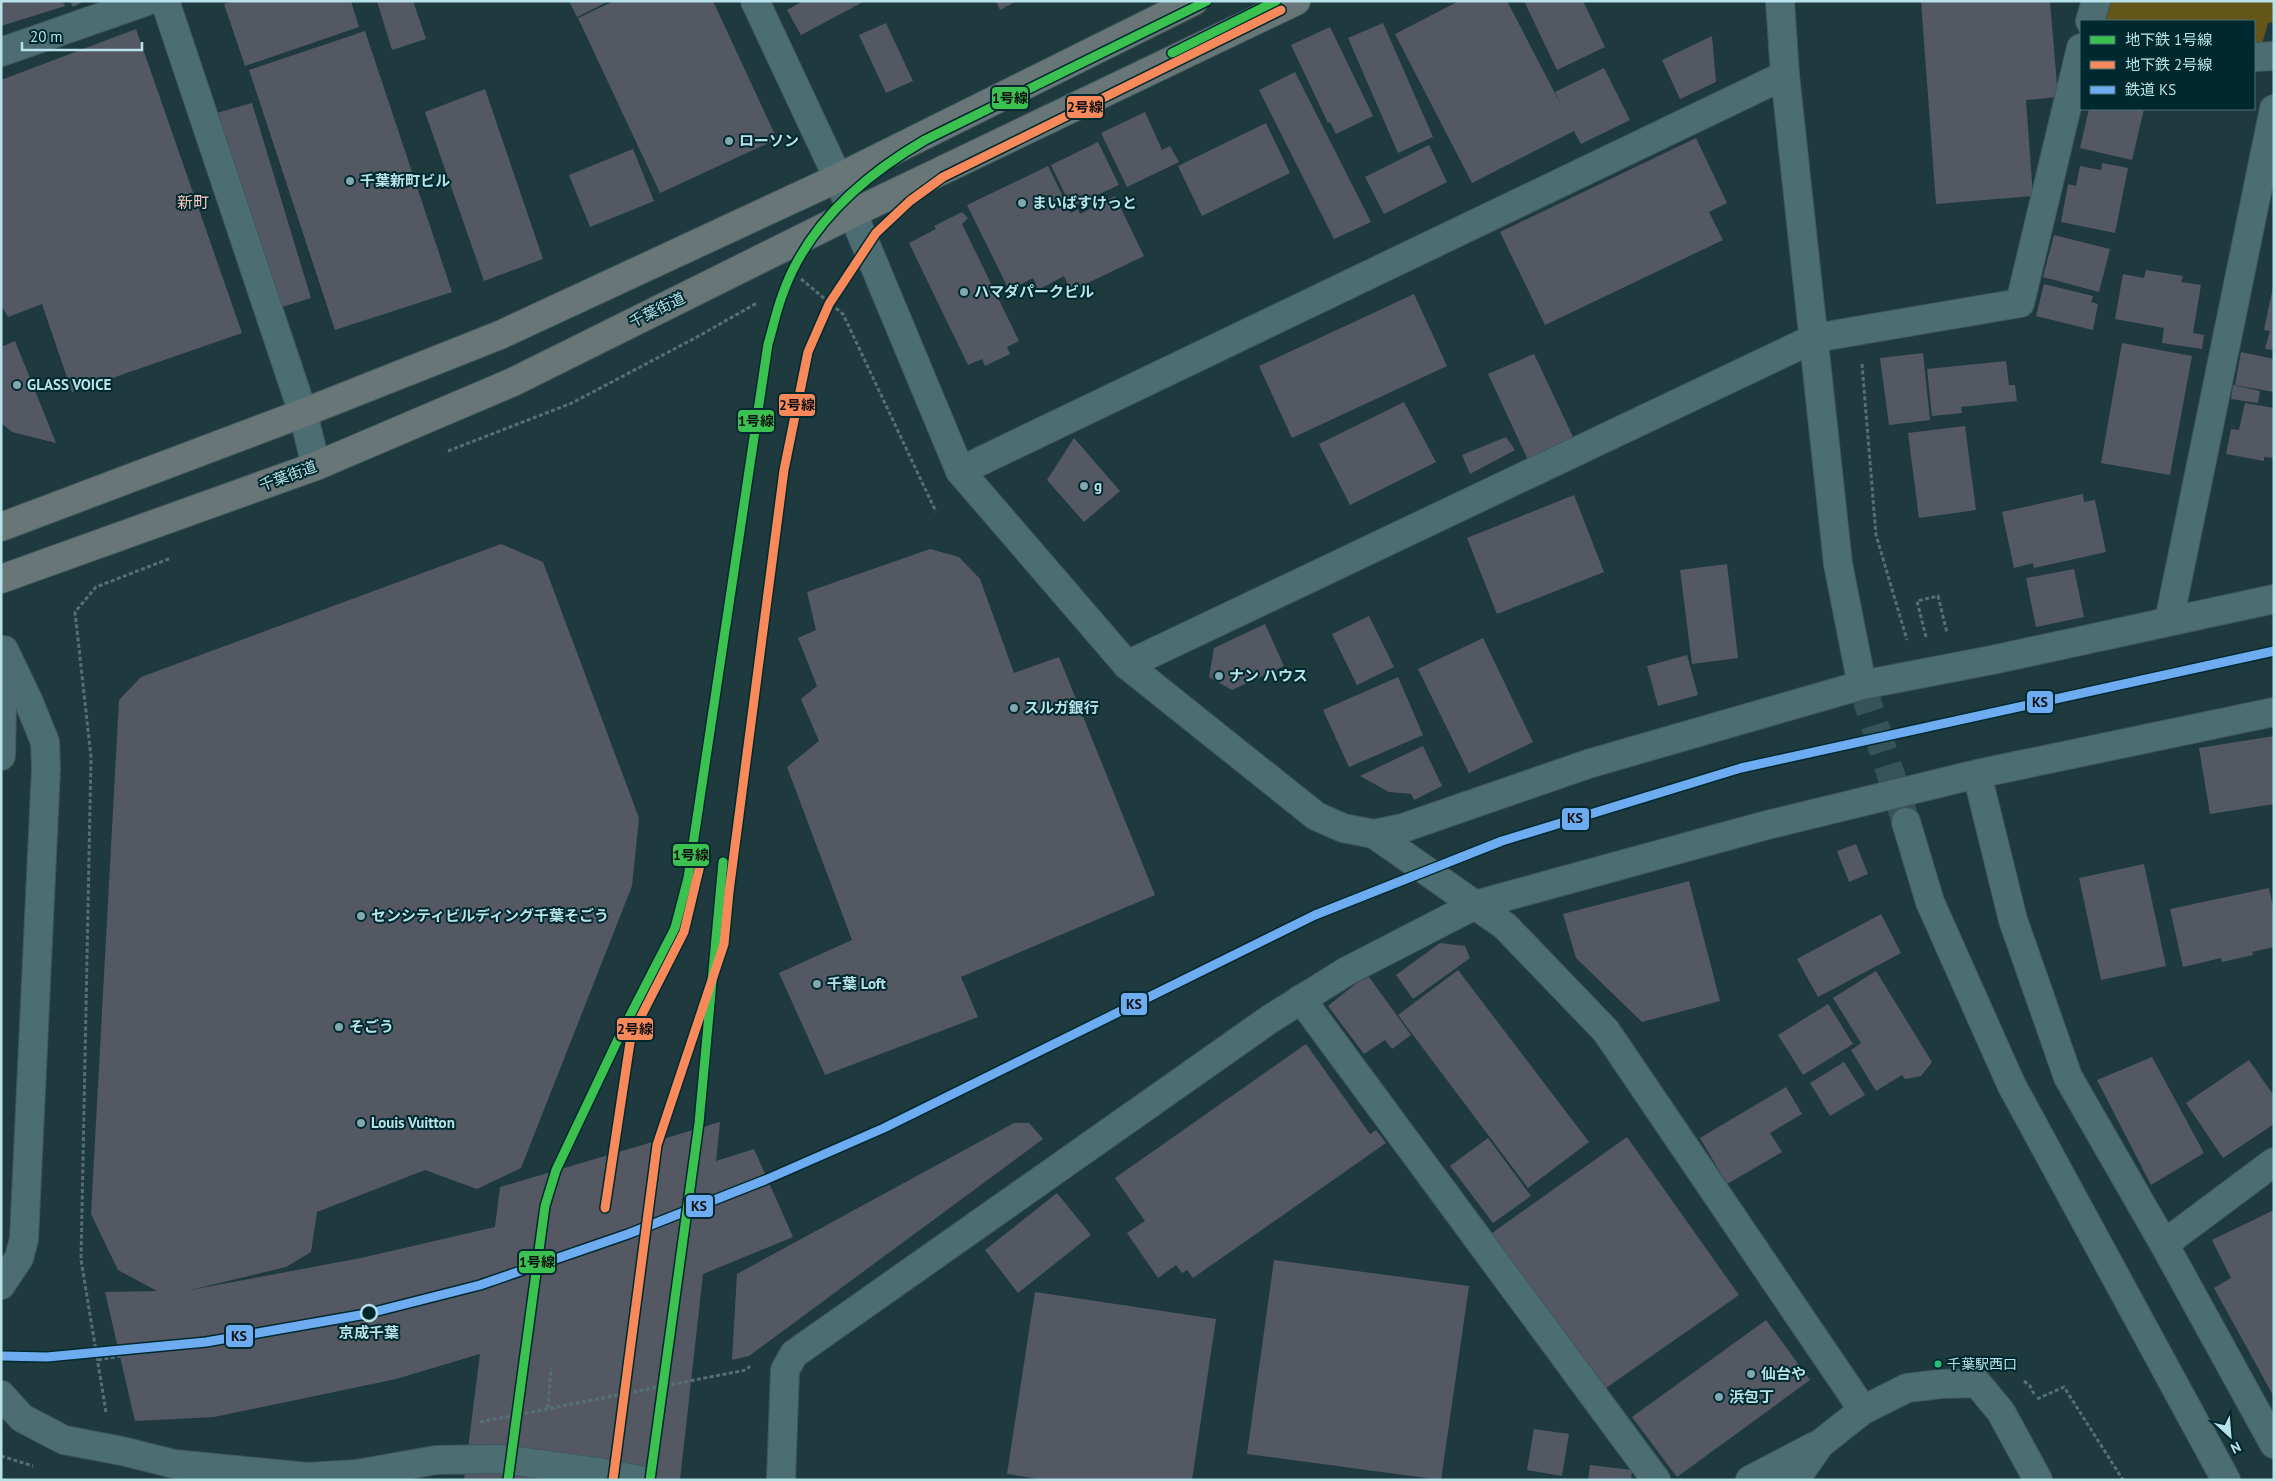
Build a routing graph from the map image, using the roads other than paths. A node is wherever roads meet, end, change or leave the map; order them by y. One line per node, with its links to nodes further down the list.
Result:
1 (147, 1): 9 (street)
2 (165, 1): 18 (street)
3 (755, 1): 15 (street)
4 (1194, 1): 15 (highway)
5 (1296, 1): 16 (highway, 千葉街道)
6 (1780, 1): 13 (street)
7 (2096, 1): 8 (street)
8 (2090, 20)
9 (1, 52)
10 (2274, 56): 11 (street)
11 (2255, 57)
12 (2079, 61): 17 (street)
13 (1785, 75): 17 (street); 20 (street)
14 (2274, 109): 24 (street)
15 (838, 178): 16 (street); 18 (highway)
16 (853, 214): 19 (highway, 千葉街道); 20 (street)
17 (1815, 338): 26 (street); 27 (street)
18 (303, 413): 19 (street); 21 (highway)
19 (316, 466): 22 (highway, 千葉街道)
20 (960, 471): 26 (street)
21 (1, 527)
22 (1, 579)
23 (2274, 599): 24 (street)
24 (2169, 621): 27 (street)
25 (2, 643): 29 (street); 37 (street)
26 (1127, 665): 32 (street)
27 (1862, 685): 32 (street)
28 (2274, 712): 30 (street)
29 (1, 756)
30 (1977, 774): 33 (street); 36 (street)
31 (1906, 822): 48 (street)
32 (1374, 834): 33 (street)
33 (1475, 905): 34 (street); 39 (street)
34 (1301, 999): 43 (street); 44 (street)
35 (2274, 1162): 36 (street)
36 (2164, 1244): 41 (street)
37 (1, 1285)
38 (1, 1395): 42 (street)
39 (1863, 1410): 40 (street); 47 (street)
40 (1820, 1444): 45 (street); 46 (street)
41 (2274, 1444)
42 (640, 1480)
43 (781, 1480)
44 (1656, 1480)
45 (1750, 1480)
46 (1795, 1480)
47 (2038, 1480)
48 (2226, 1480)

